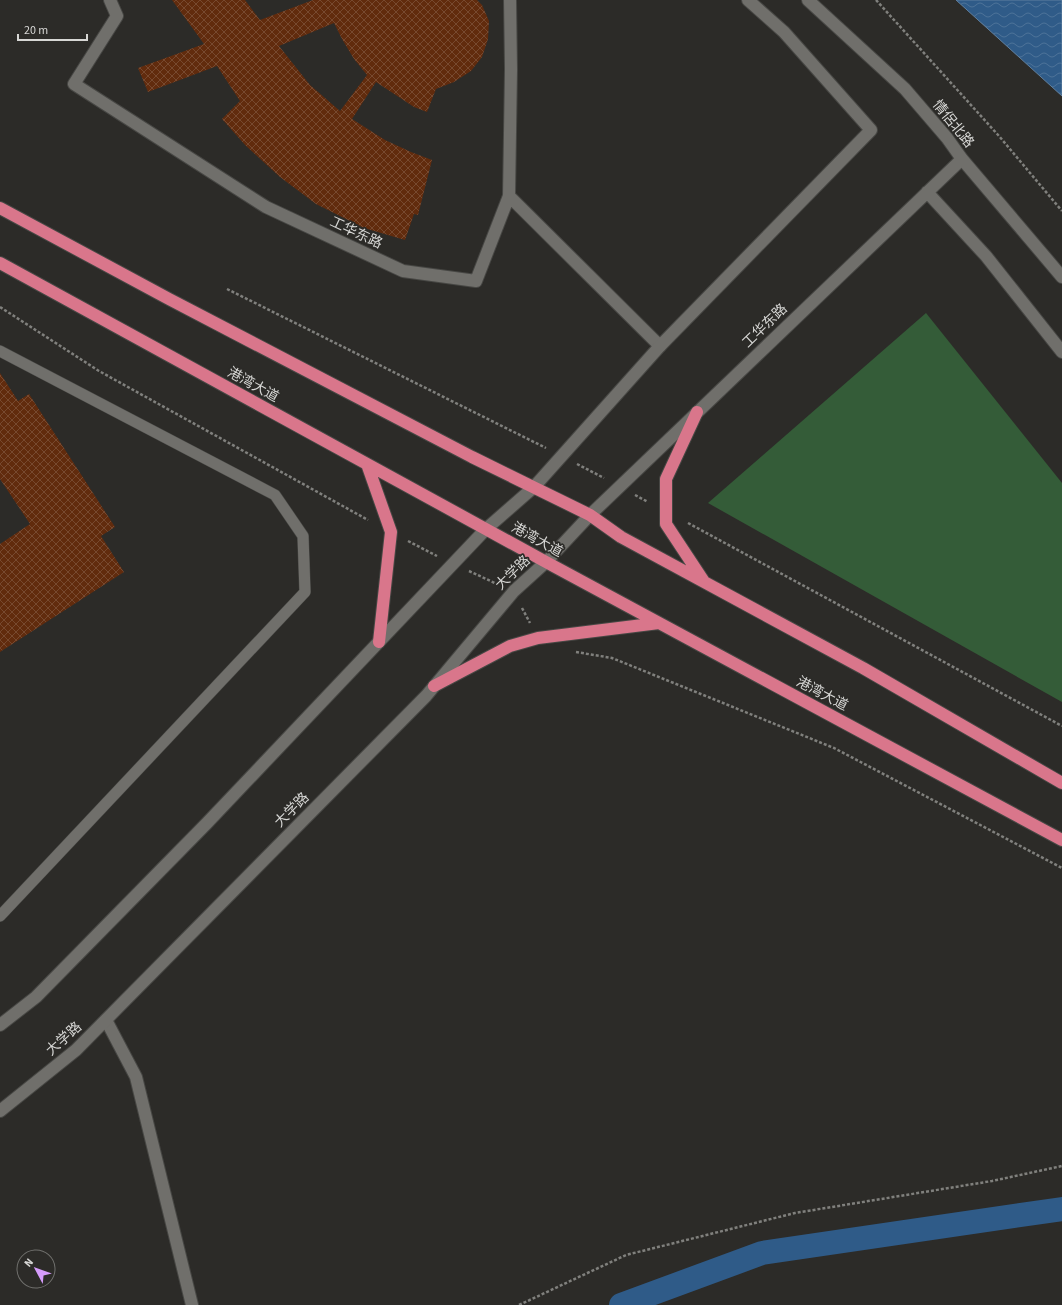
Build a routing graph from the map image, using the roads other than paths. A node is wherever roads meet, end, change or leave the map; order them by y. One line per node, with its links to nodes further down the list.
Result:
1 (110, 0): 7 (street, 工华东路)
2 (510, 0): 7 (street, 工华东路)
3 (748, 0): 11 (street)
4 (808, 0): 5 (street, 情侶北路)
5 (962, 159): 6 (street, 工华东路); 10 (street, 情侶北路)
6 (927, 192): 13 (street); 14 (street, 工华东路)
7 (509, 196): 11 (street)
8 (0, 208): 16 (highway)
9 (0, 263): 15 (highway, 港湾大道)
10 (1062, 277)
11 (660, 346): 16 (street)
12 (0, 351): 26 (lane)
13 (1062, 352)
14 (697, 412): 17 (street, 工华东路); 20 (highway)
15 (367, 464): 18 (highway, 港湾大道); 22 (highway)
16 (534, 487): 17 (highway); 18 (street)
17 (590, 515): 19 (street, 大学路); 20 (highway)
18 (486, 529): 19 (highway, 港湾大道); 22 (street)
19 (546, 562): 21 (highway, 港湾大道); 23 (street, 大学路)
20 (705, 582): 24 (highway)
21 (659, 623): 23 (highway); 25 (highway, 港湾大道)
22 (379, 642): 28 (street)
23 (434, 686): 27 (street, 大学路)
24 (1062, 783)
25 (1062, 840)
26 (0, 916)
27 (106, 1020): 29 (street, 大学路); 30 (street)
28 (0, 1025)
29 (0, 1111)
30 (192, 1305)

